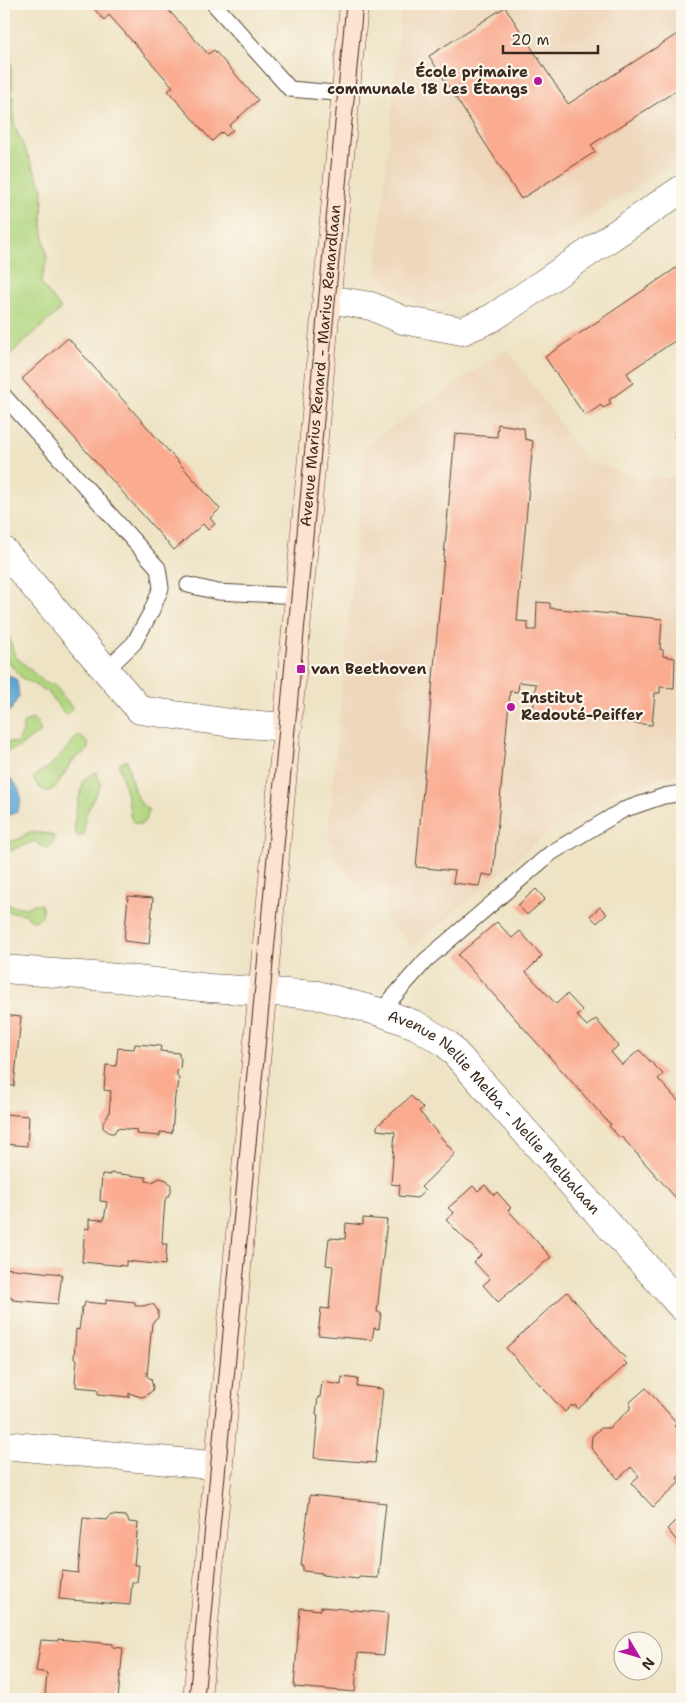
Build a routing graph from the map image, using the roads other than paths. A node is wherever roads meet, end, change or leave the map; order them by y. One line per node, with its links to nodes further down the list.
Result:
1 (214, 4): 3 (lane)
2 (354, 4): 3 (street, Avenue Marius Renard - Marius Renardlaan)
3 (346, 94): 5 (street, Avenue Marius Renard - Marius Renardlaan)
4 (682, 189): 5 (street)
5 (327, 299): 9 (street, Avenue Marius Renard - Marius Renardlaan)
6 (4, 396): 10 (lane)
7 (4, 551): 10 (street)
8 (188, 585): 9 (lane)
9 (300, 596): 11 (street, Avenue Marius Renard - Marius Renardlaan)
10 (106, 670): 11 (street)
11 (288, 727): 14 (street, Avenue Marius Renard - Marius Renardlaan)
12 (682, 793): 15 (lane)
13 (4, 969): 14 (street, Avenue Nellie Melba - Nellie Melbalaan)
14 (263, 992): 15 (street, Avenue Nellie Melba - Nellie Melbalaan); 18 (street, Avenue Marius Renard - Marius Renardlaan)
15 (380, 1012): 16 (street, Avenue Nellie Melba - Nellie Melbalaan)
16 (682, 1307)
17 (4, 1446): 18 (street)
18 (220, 1466): 19 (street, Avenue Marius Renard - Marius Renardlaan)
19 (197, 1699)

